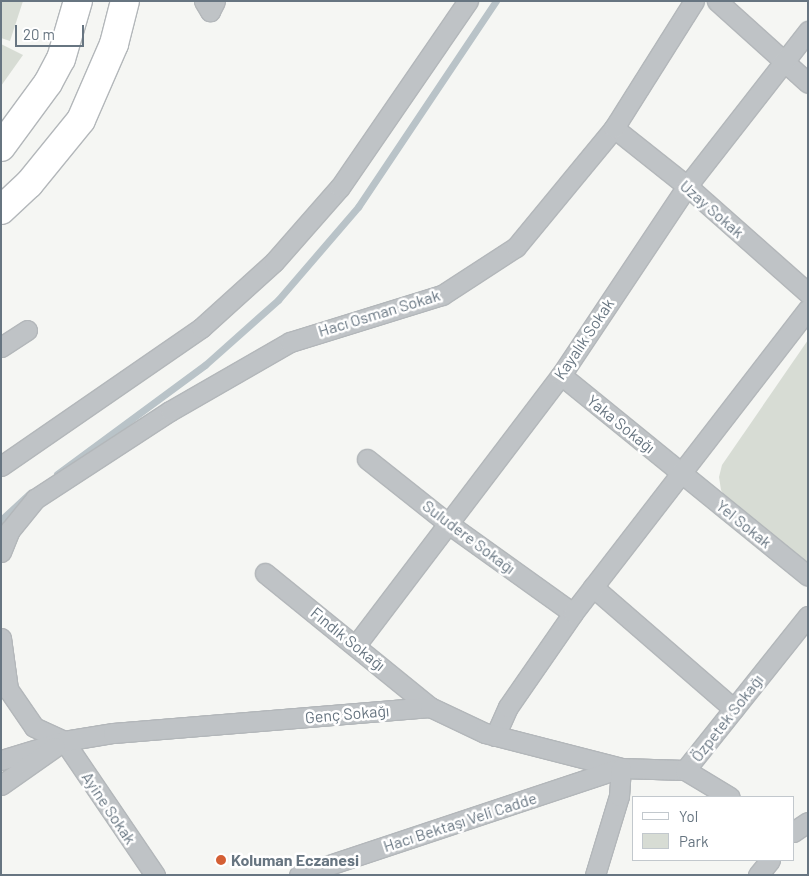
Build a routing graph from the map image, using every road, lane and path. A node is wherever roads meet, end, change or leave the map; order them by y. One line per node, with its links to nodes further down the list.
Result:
1 (78, 1): 12 (main road)
2 (125, 1): 14 (main road)
3 (204, 1): 4 (street)
4 (215, 1)
5 (468, 1): 21 (street)
6 (694, 1): 11 (street, Hacı Osman Sokak)
7 (717, 1): 9 (street)
8 (808, 31): 9 (street, Kayalık Sokak)
9 (784, 64): 10 (street); 13 (street, Kayalık Sokak)
10 (808, 83)
11 (614, 128): 13 (street, Uzay Sokak); 24 (street, Hacı Osman Sokak)
12 (1, 147)
13 (687, 186): 15 (street, Uzay Sokak); 19 (street, Kayalık Sokak)
14 (1, 210)
15 (808, 293)
16 (808, 309): 22 (street)
17 (27, 330): 18 (street)
18 (1, 347)
19 (560, 375): 22 (street, Yaka Sokağı); 23 (street, Kayalık Sokak)
20 (367, 458): 23 (street, Suludere Sokağı)
21 (1, 466)
22 (681, 473): 26 (street, Yel Sokak); 27 (street)
23 (450, 524): 28 (street, Suludere Sokağı); 31 (street, Kayalık Sokak)
24 (1, 552)
25 (265, 573): 31 (street, Fındık Sokağı)
26 (808, 576)
27 (594, 587): 28 (street); 34 (street)
28 (573, 613): 35 (street)
29 (808, 616): 34 (street, Özpetek Sokağı)
30 (1, 638): 32 (street)
31 (356, 645): 33 (street, Fındık Sokağı)
32 (4, 688): 36 (street)
33 (430, 707): 35 (street, Genç Sokağı); 36 (street, Genç Sokağı)
34 (734, 709): 39 (street, Özpetek Sokağı)
35 (495, 736): 38 (street, Genç Sokağı)
36 (64, 741): 37 (street, Genç Sokağı); 40 (street); 47 (street, Ayine Sokak)
37 (1, 760)
38 (621, 768): 39 (street, Özpetek Sokağı); 48 (street, Hacı Bektaşı Veli Cadde); 49 (street)
39 (685, 770): 41 (street)
40 (1, 785)
41 (728, 796)
42 (808, 822): 43 (street)
43 (794, 832)
44 (794, 833): 45 (street)
45 (808, 839)
46 (769, 861): 50 (street)
47 (155, 875)
48 (299, 875)
49 (595, 875)
50 (758, 875)

